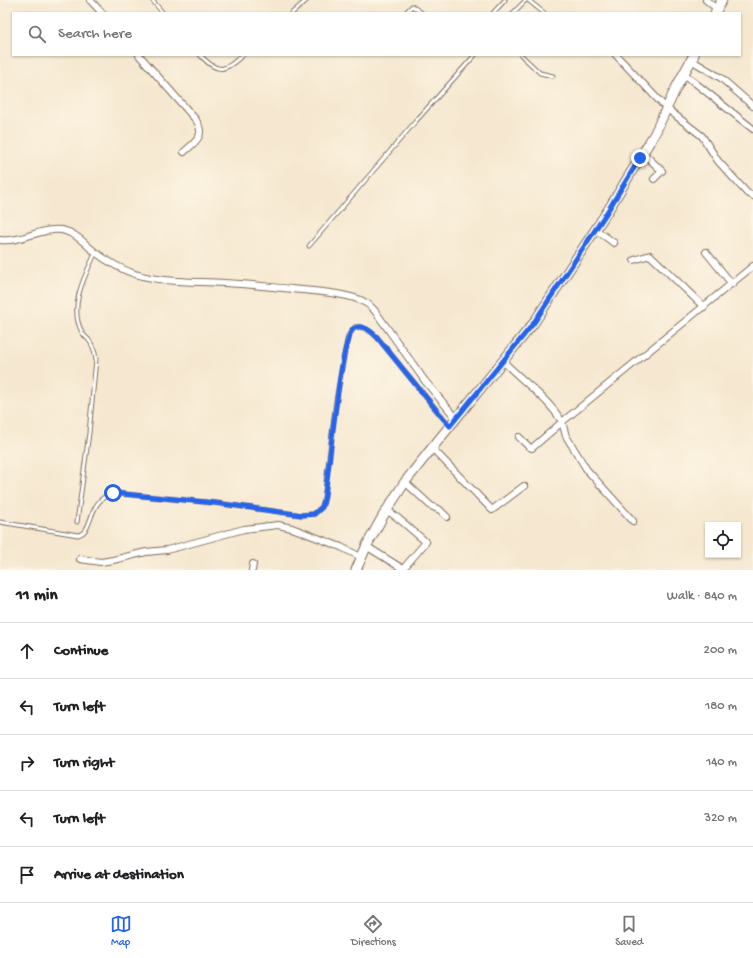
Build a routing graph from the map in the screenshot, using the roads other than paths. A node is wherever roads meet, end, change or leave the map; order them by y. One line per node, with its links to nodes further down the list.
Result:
1 (90, 0): 9 (street)
2 (152, 0): 10 (lane)
3 (307, 0): 11 (lane)
4 (505, 0): 14 (lane)
5 (527, 0): 15 (lane); 16 (lane)
6 (706, 0): 8 (street)
7 (722, 0): 8 (main road)
8 (716, 11)
9 (101, 12)
10 (162, 12)
11 (293, 12)
12 (406, 12): 13 (lane)
13 (421, 12)
14 (494, 12)
15 (514, 12)
16 (543, 12)
17 (140, 56): 29 (street)
18 (201, 56): 19 (lane)
19 (242, 56)
20 (474, 56): 36 (lane)
21 (522, 56): 25 (lane)
22 (617, 56): 27 (street)
23 (692, 58): 24 (main road); 26 (street)
24 (684, 74): 27 (main road); 28 (street)
25 (553, 76)
26 (753, 106)
27 (666, 108): 30 (main road); 32 (street)
28 (753, 129)
29 (184, 152)
30 (643, 153): 31 (street); 33 (main road)
31 (654, 179)
32 (753, 196)
33 (595, 229): 35 (street); 43 (main road)
34 (0, 240): 37 (street)
35 (614, 243)
36 (309, 246)
37 (96, 252): 44 (street); 55 (lane)
38 (706, 252): 41 (street)
39 (634, 260): 42 (street)
40 (753, 266): 41 (street)
41 (732, 284): 42 (street)
42 (704, 307): 45 (street)
43 (503, 361): 44 (main road); 45 (street)
44 (456, 418): 46 (main road)
45 (562, 422): 47 (street); 53 (street)
46 (450, 426): 48 (main road); 54 (lane)
47 (519, 437)
48 (432, 448): 49 (main road); 50 (street)
49 (405, 482): 51 (main road); 52 (street)
50 (524, 486)
51 (386, 510): 56 (main road); 56 (street)
52 (447, 517)
53 (633, 521)
54 (0, 522)
55 (77, 522)
56 (366, 546): 57 (main road)
57 (361, 557): 58 (street); 59 (main road)
58 (80, 559)
59 (356, 570)

